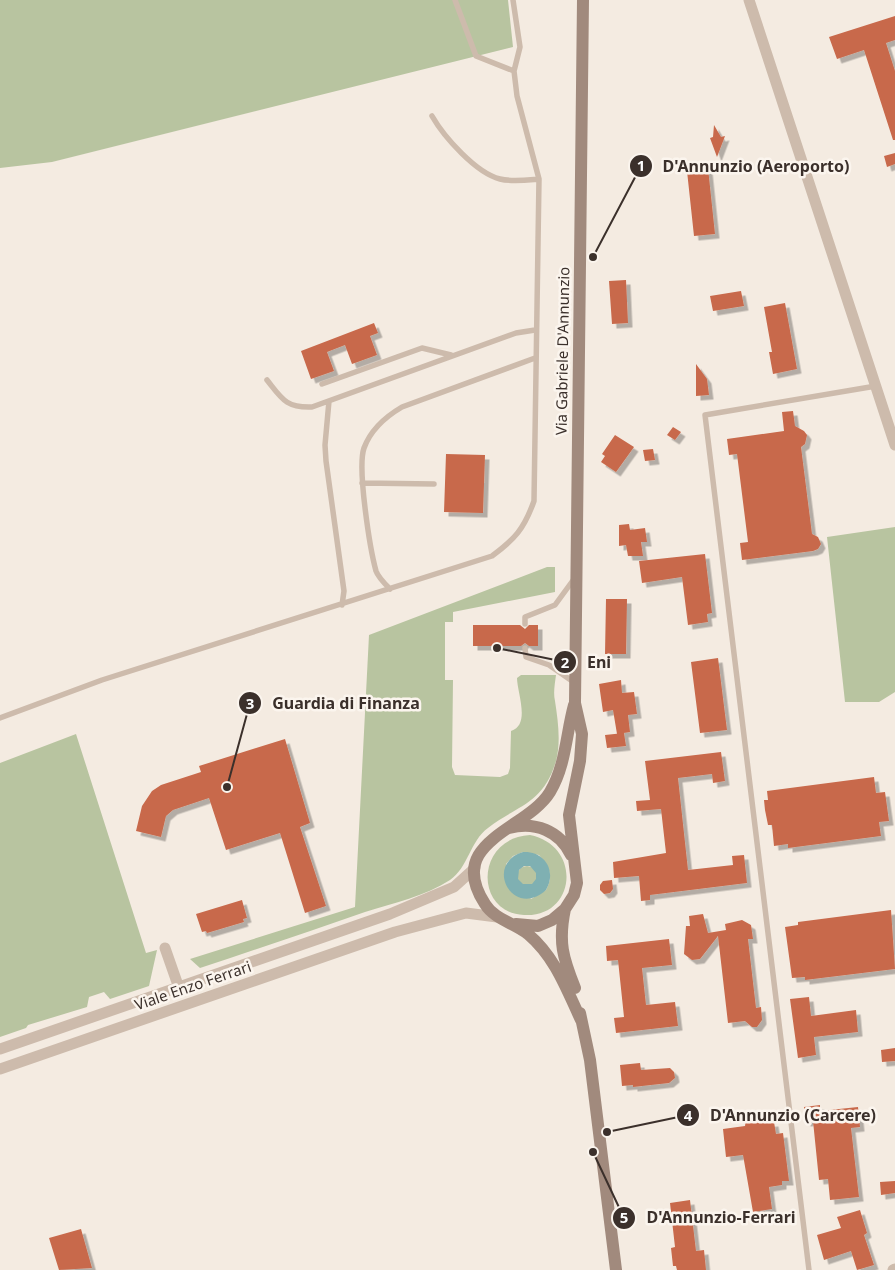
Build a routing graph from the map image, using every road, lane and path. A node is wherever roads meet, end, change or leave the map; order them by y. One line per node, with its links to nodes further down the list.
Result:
1 (454, 0): 5 (lane)
2 (513, 0): 5 (lane)
3 (583, 0): 18 (main road, Via Gabriele D'Annunzio)
4 (749, 0): 13 (street)
5 (514, 71): 7 (lane)
6 (432, 116): 7 (lane)
7 (539, 179): 8 (lane)
8 (535, 330): 9 (lane); 10 (lane)
9 (451, 356): 12 (lane); 14 (lane)
10 (535, 358): 16 (lane); 19 (lane)
11 (267, 380): 14 (lane)
12 (322, 384)
13 (876, 386): 15 (street); 38 (lane)
14 (329, 401): 20 (lane)
15 (895, 445)
16 (362, 483): 17 (lane); 19 (lane)
17 (434, 484)
18 (575, 577): 21 (lane); 23 (main road, Via Gabriele D'Annunzio)
19 (390, 589): 20 (lane)
20 (342, 605): 25 (lane)
21 (525, 624)
22 (525, 648): 23 (lane)
23 (575, 682): 24 (main road, Via Gabriele D'Annunzio)
24 (575, 702): 26 (main road); 27 (main road)
25 (0, 718)
26 (508, 828): 27 (main road); 28 (main road)
27 (574, 860): 29 (main road)
28 (475, 868): 30 (main road); 33 (street, Viale Enzo Ferrari)
29 (565, 909): 31 (main road); 34 (main road)
30 (497, 916): 31 (main road); 36 (street, Viale Enzo Ferrari)
31 (516, 924): 34 (main road)
32 (165, 948): 33 (street)
33 (179, 988): 35 (street, Viale Enzo Ferrari)
34 (581, 1020): 37 (main road)
35 (0, 1049)
36 (0, 1069)
37 (616, 1270)
38 (809, 1270)

